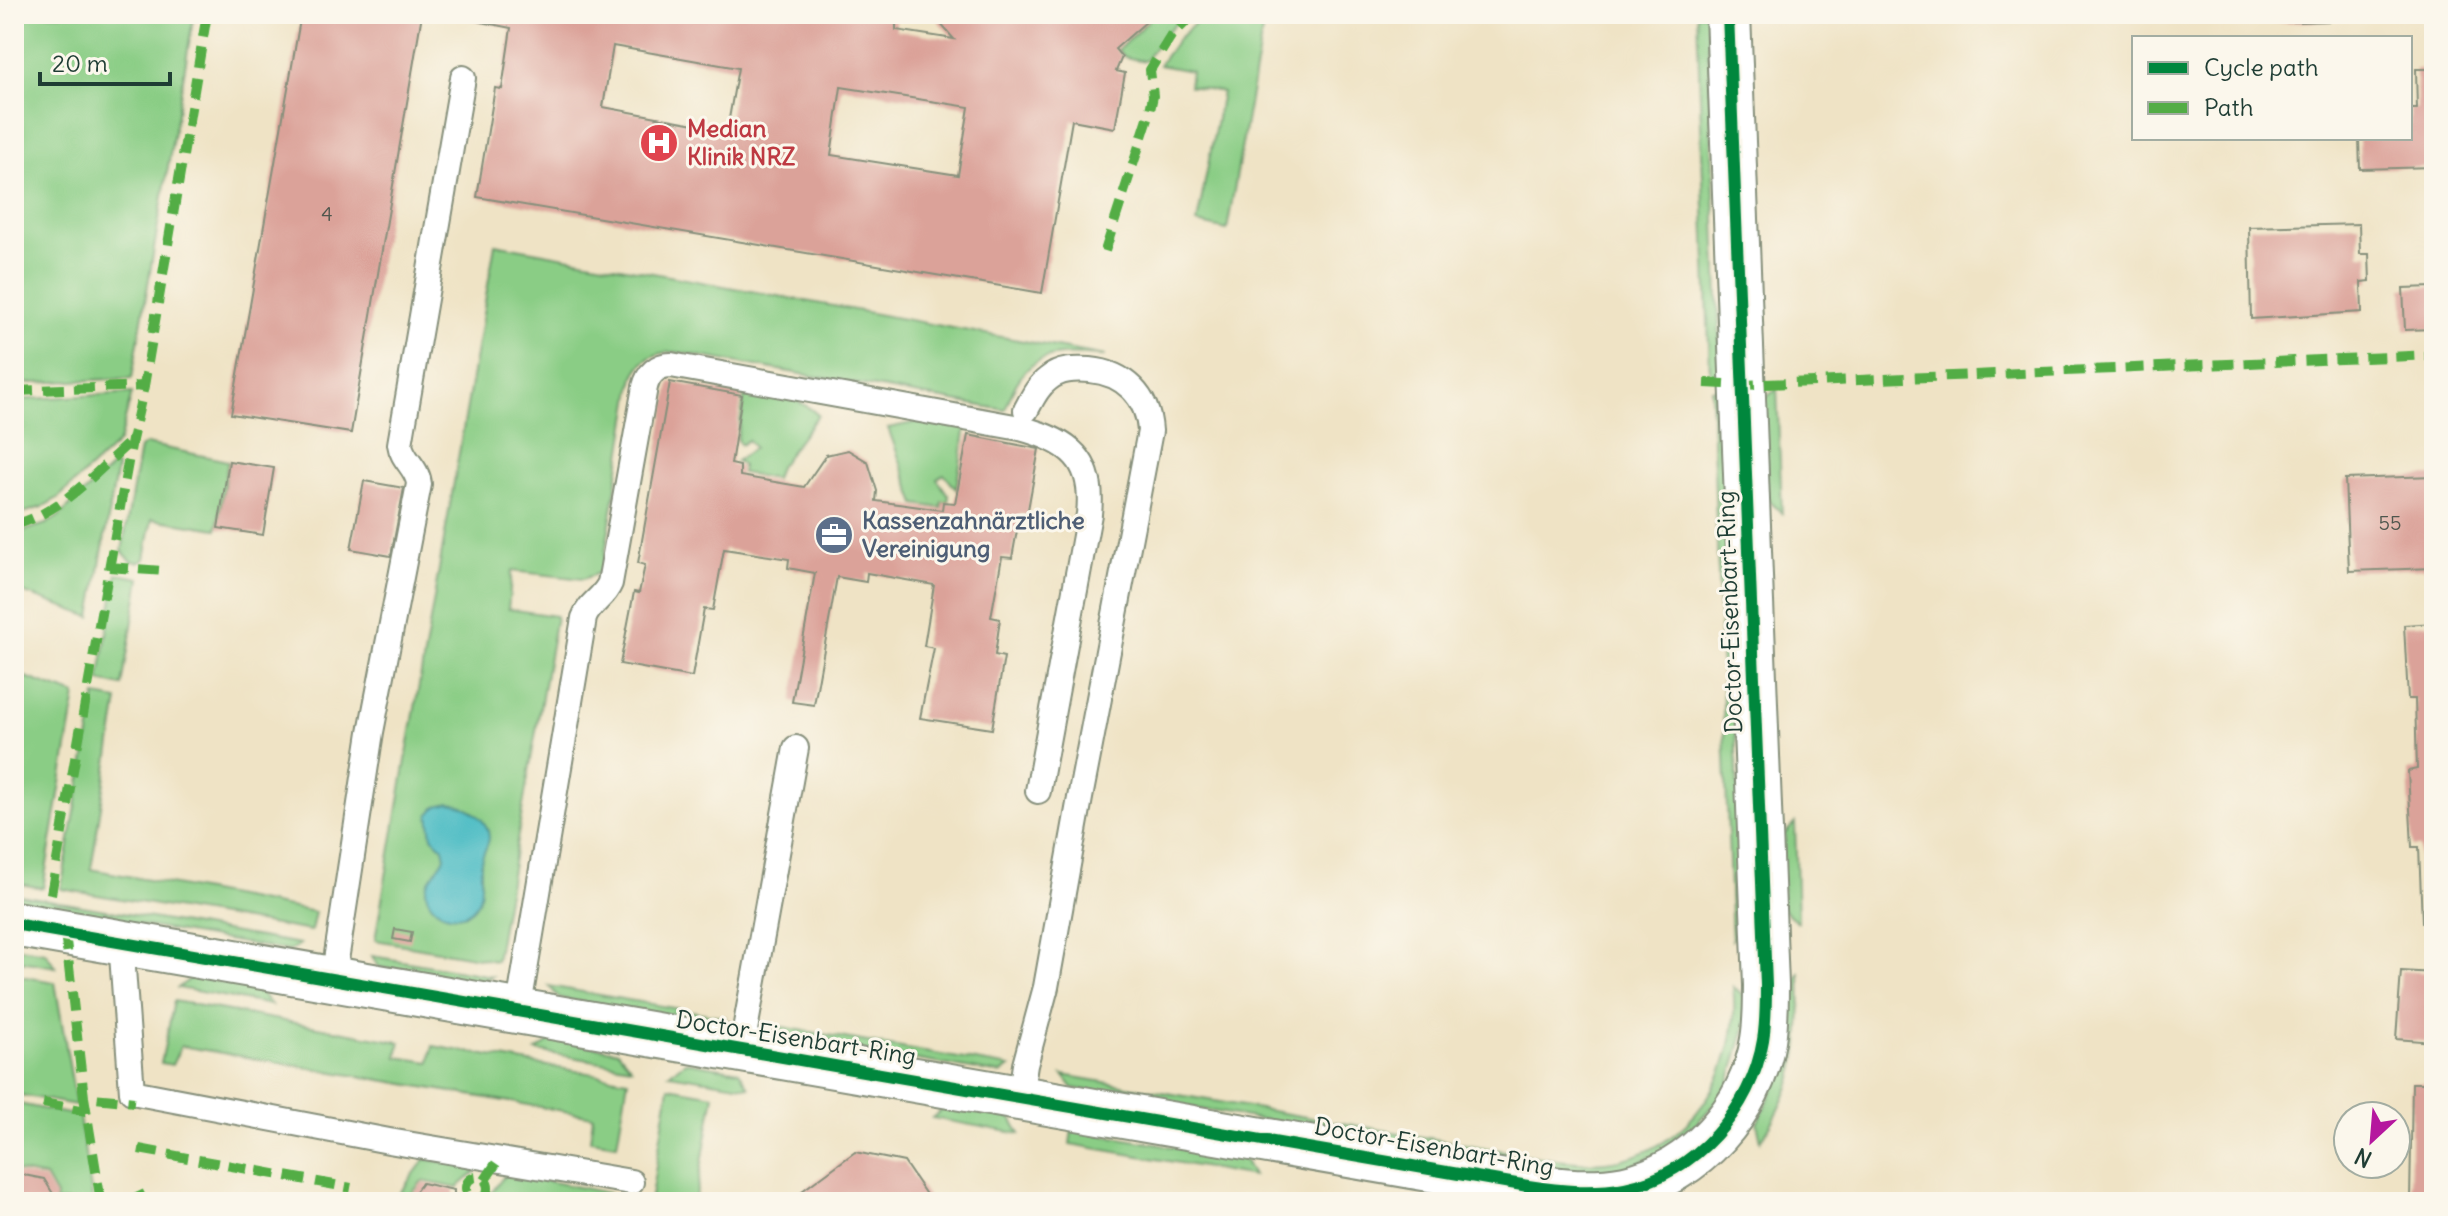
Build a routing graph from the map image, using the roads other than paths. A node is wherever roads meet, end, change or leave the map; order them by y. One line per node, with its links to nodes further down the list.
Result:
1 (1728, 14): 11 (street, Doctor-Eisenbart-Ring)
2 (463, 78): 8 (lane)
3 (1026, 410): 11 (lane)
4 (796, 748): 10 (lane)
5 (1038, 791): 9 (lane)
6 (14, 924): 7 (street, Doctor-Eisenbart-Ring)
7 (121, 941): 8 (street, Doctor-Eisenbart-Ring); 12 (lane)
8 (333, 980): 9 (street, Doctor-Eisenbart-Ring)
9 (518, 1012): 10 (street, Doctor-Eisenbart-Ring)
10 (741, 1052): 11 (street, Doctor-Eisenbart-Ring)
11 (1020, 1097)
12 (631, 1182)

